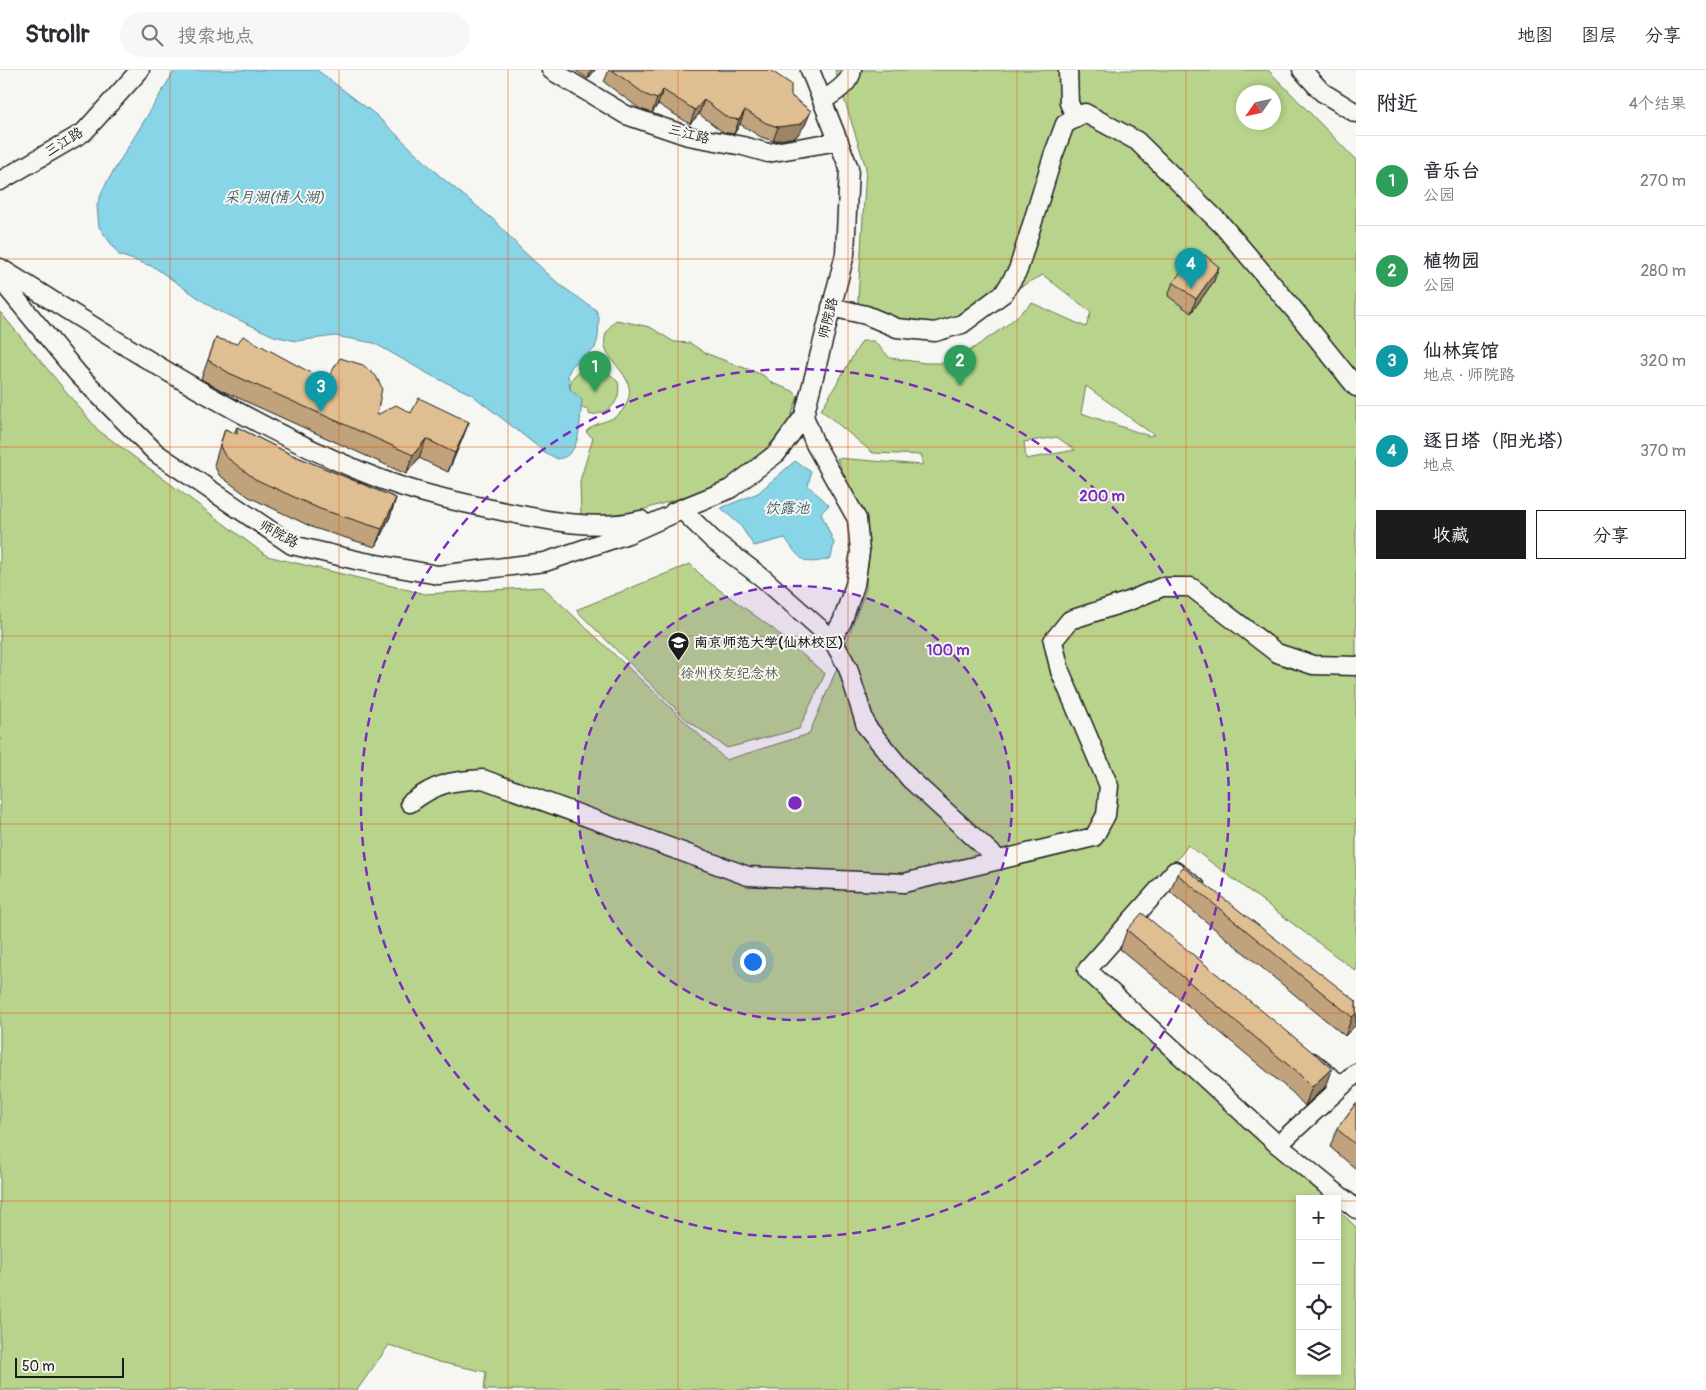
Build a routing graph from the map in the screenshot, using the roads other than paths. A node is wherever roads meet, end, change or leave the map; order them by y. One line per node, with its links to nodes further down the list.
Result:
1 (140, 70): 11 (street, 三江路)
2 (551, 70): 10 (street, 三江路)
3 (810, 70): 7 (street, 师院路)
4 (852, 70): 7 (street)
5 (1068, 70): 9 (street)
6 (1302, 70): 8 (street)
7 (822, 101): 10 (street, 师院路)
8 (1356, 113)
9 (1076, 118): 13 (street); 14 (street)
10 (839, 141): 13 (street, 师院路)
11 (0, 181)
12 (0, 268): 16 (street, 师院路); 16 (street, 师院路)
13 (831, 307): 15 (street, 师院路)
14 (1356, 387)
15 (804, 416): 16 (street, 师院路); 17 (street)
16 (682, 510): 17 (street)
17 (832, 639): 20 (street)
18 (1356, 666): 20 (street)
19 (410, 803): 20 (street)
20 (999, 860)
21 (1207, 895): 22 (street)
22 (1134, 917): 23 (street); 27 (street)
23 (1150, 929)
24 (1302, 1054): 26 (street)
25 (1356, 1073): 26 (street)
26 (1340, 1085): 27 (street)
27 (1278, 1145): 28 (street)
28 (1356, 1209)

